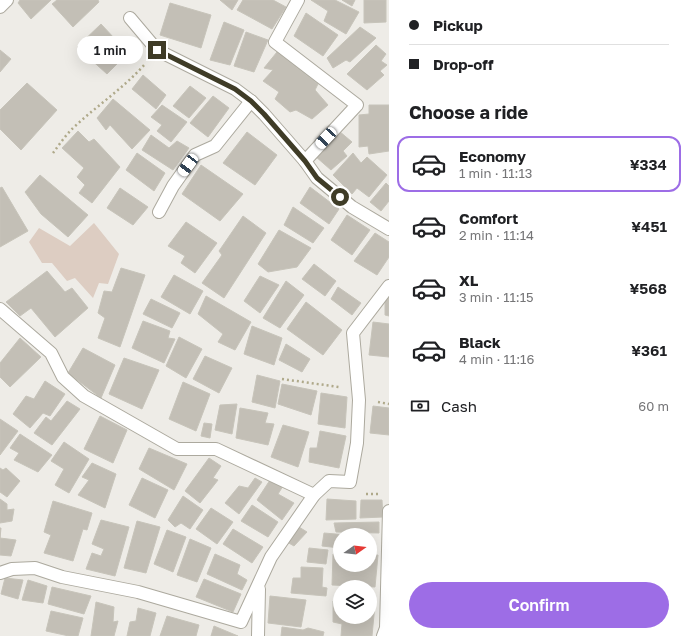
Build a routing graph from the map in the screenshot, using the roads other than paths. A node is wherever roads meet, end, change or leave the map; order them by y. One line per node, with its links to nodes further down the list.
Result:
1 (7, 0): 3 (street)
2 (298, 0): 6 (street)
3 (0, 8)
4 (130, 18): 5 (street)
5 (251, 101): 6 (street); 7 (street)
6 (305, 161): 8 (street)
7 (159, 212)
8 (389, 229)
9 (389, 286): 11 (street)
10 (0, 309): 11 (street)
11 (314, 495): 14 (street)
12 (389, 511): 16 (street)
13 (0, 573): 14 (street)
14 (259, 583): 15 (street)
15 (258, 636)
16 (383, 636)

